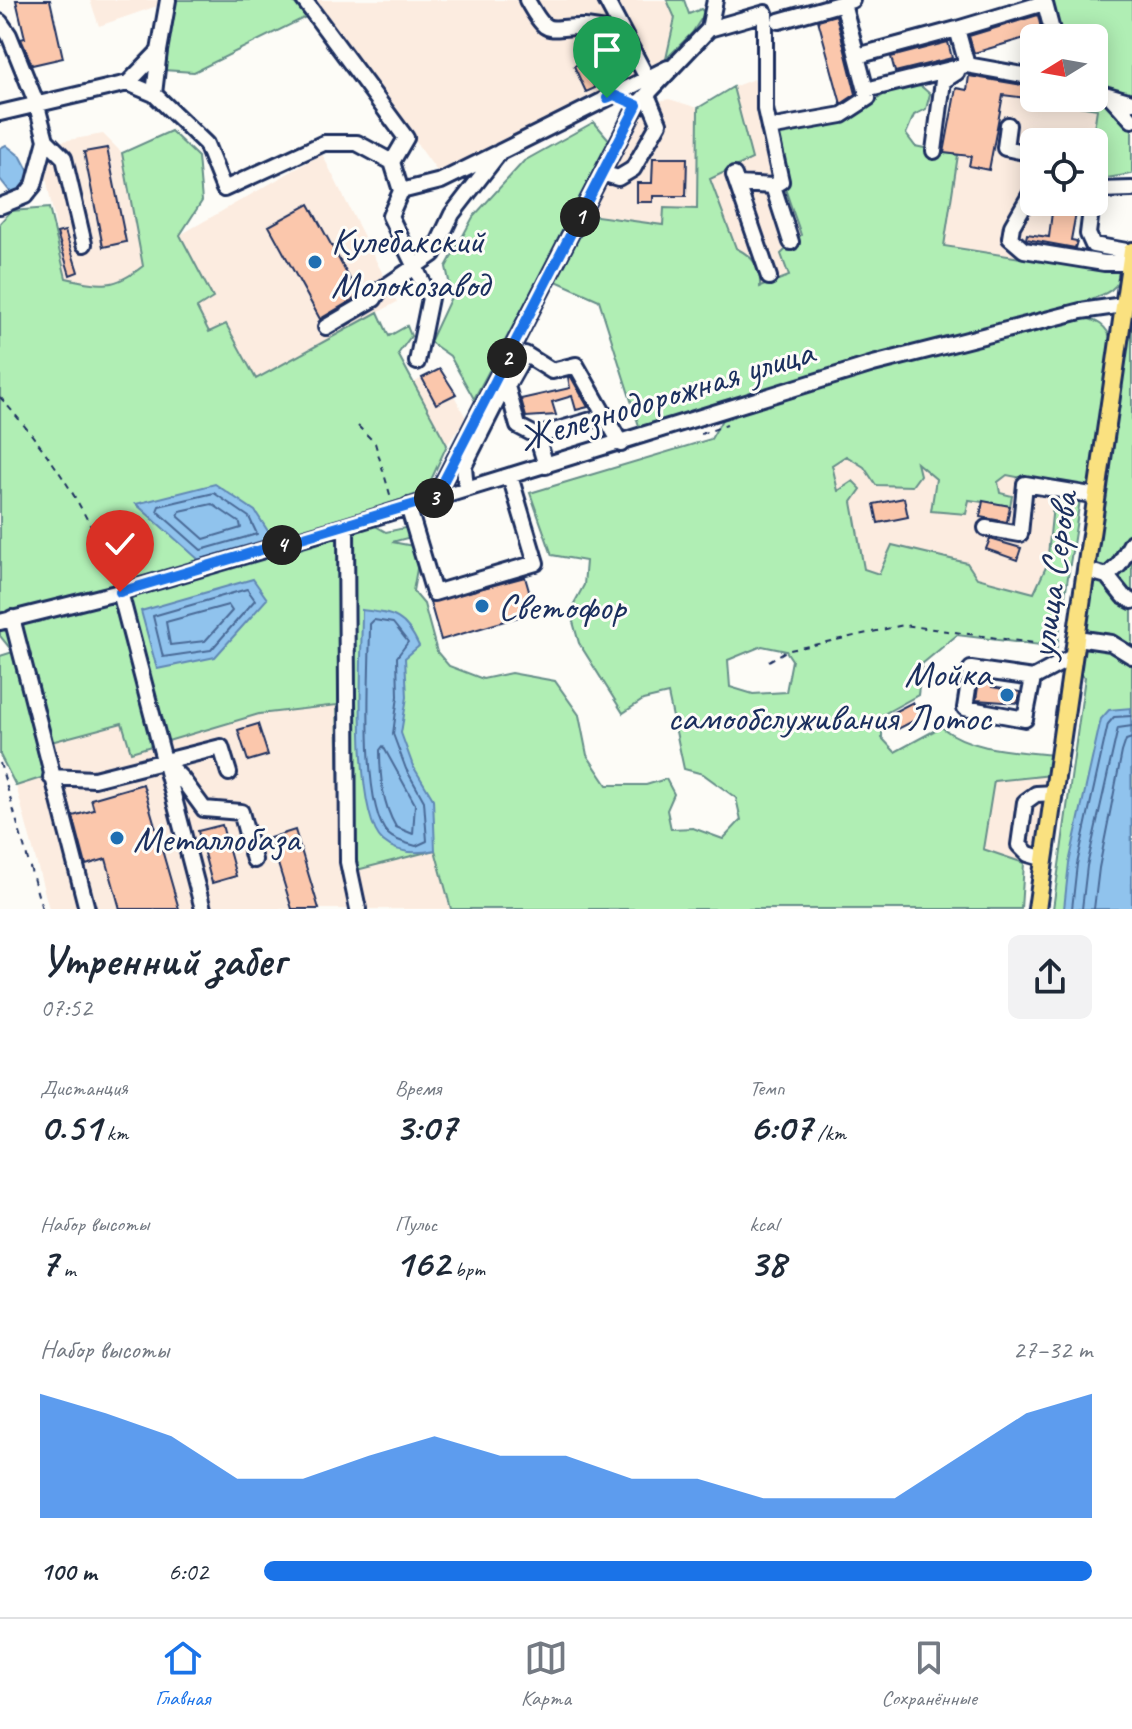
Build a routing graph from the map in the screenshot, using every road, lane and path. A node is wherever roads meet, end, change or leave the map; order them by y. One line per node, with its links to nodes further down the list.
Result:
1 (168, 0): 14 (street)
2 (304, 0): 36 (street)
3 (527, 0): 13 (street)
4 (606, 0): 13 (street)
5 (715, 0): 11 (street)
6 (847, 1): 8 (street); 15 (street)
7 (1044, 1): 10 (street); 12 (street)
8 (779, 21)
9 (0, 22): 26 (street)
10 (1050, 24)
11 (709, 29): 16 (street); 31 (street)
12 (957, 29): 15 (street); 17 (street)
13 (623, 33): 19 (street)
14 (159, 51): 20 (street); 22 (street)
15 (857, 56): 21 (street)
16 (676, 64): 19 (street); 25 (street)
17 (967, 65): 18 (street); 21 (street); 33 (street)
18 (1020, 74)
19 (647, 78): 23 (street)
20 (128, 83): 22 (street); 26 (street)
21 (866, 90): 31 (street)
22 (154, 94): 36 (street)
23 (614, 95): 25 (street); 35 (street)
24 (1109, 95): 27 (street); 29 (street)
25 (642, 100): 37 (street); 37 (street)
26 (36, 102): 28 (street); 32 (street)
27 (1132, 102)
28 (0, 113)
29 (1132, 120)
30 (1008, 125): 34 (street)
31 (769, 128): 38 (street)
32 (46, 140): 42 (street); 46 (street)
33 (934, 151)
34 (1020, 151)
35 (500, 152): 40 (street); 48 (street)
36 (392, 162): 40 (street)
37 (602, 173): 54 (street)
38 (773, 186): 45 (street); 49 (street)
39 (1132, 189): 41 (street)
40 (401, 191): 48 (street)
41 (1108, 192)
42 (0, 206)
43 (1020, 212): 47 (street)
44 (1091, 216): 47 (street)
45 (791, 242)
46 (84, 244)
47 (1132, 257): 50 (main road, улица Серова)
48 (415, 267): 51 (street); 53 (street)
49 (769, 277)
50 (1123, 305): 52 (main road, улица Серова); 61 (street, Железнодорожная улица)
51 (326, 327)
52 (1125, 345): 65 (main road, улица Серова)
53 (417, 362)
54 (502, 382): 56 (street); 60 (street); 64 (street); 66 (street)
55 (0, 397): 73 (path)
56 (605, 416): 60 (street); 61 (street)
57 (727, 425): 59 (path)
58 (358, 426): 67 (path)
59 (701, 434)
60 (537, 436): 62 (street)
61 (621, 444): 62 (street, Железнодорожная улица)
62 (546, 466): 63 (street, Железнодорожная улица)
63 (510, 476): 64 (street, Железнодорожная улица); 67 (street)
64 (466, 489): 66 (street, Железнодорожная улица)
65 (1097, 496): 69 (street); 71 (main road, улица Серова)
66 (435, 498): 67 (street, Железнодорожная улица)
67 (402, 508): 68 (street, Железнодорожная улица)
68 (346, 526): 73 (street, Железнодорожная улица); 91 (street)
69 (986, 528)
70 (1132, 542): 72 (street)
71 (1086, 570): 72 (street); 76 (main road, улица Серова)
72 (1107, 576): 74 (street)
73 (120, 592): 75 (street, Железнодорожная улица); 80 (street)
74 (1132, 601)
75 (6, 620): 83 (street)
76 (1075, 648): 77 (street); 78 (path); 79 (street); 84 (main road, улица Серова)
77 (1132, 656)
78 (769, 661)
79 (1033, 678): 79 (street)
80 (163, 760): 82 (street); 83 (street); 86 (street); 90 (street)
81 (0, 763): 87 (path)
82 (229, 773)
83 (51, 777): 89 (street)
84 (1055, 793): 85 (main road, улица Серова); 85 (street)
85 (1045, 859): 92 (main road, улица Серова)
86 (254, 860)
87 (42, 907): 88 (path)
88 (37, 909)
89 (87, 909)
90 (203, 909)
91 (358, 909)
92 (1037, 909)

